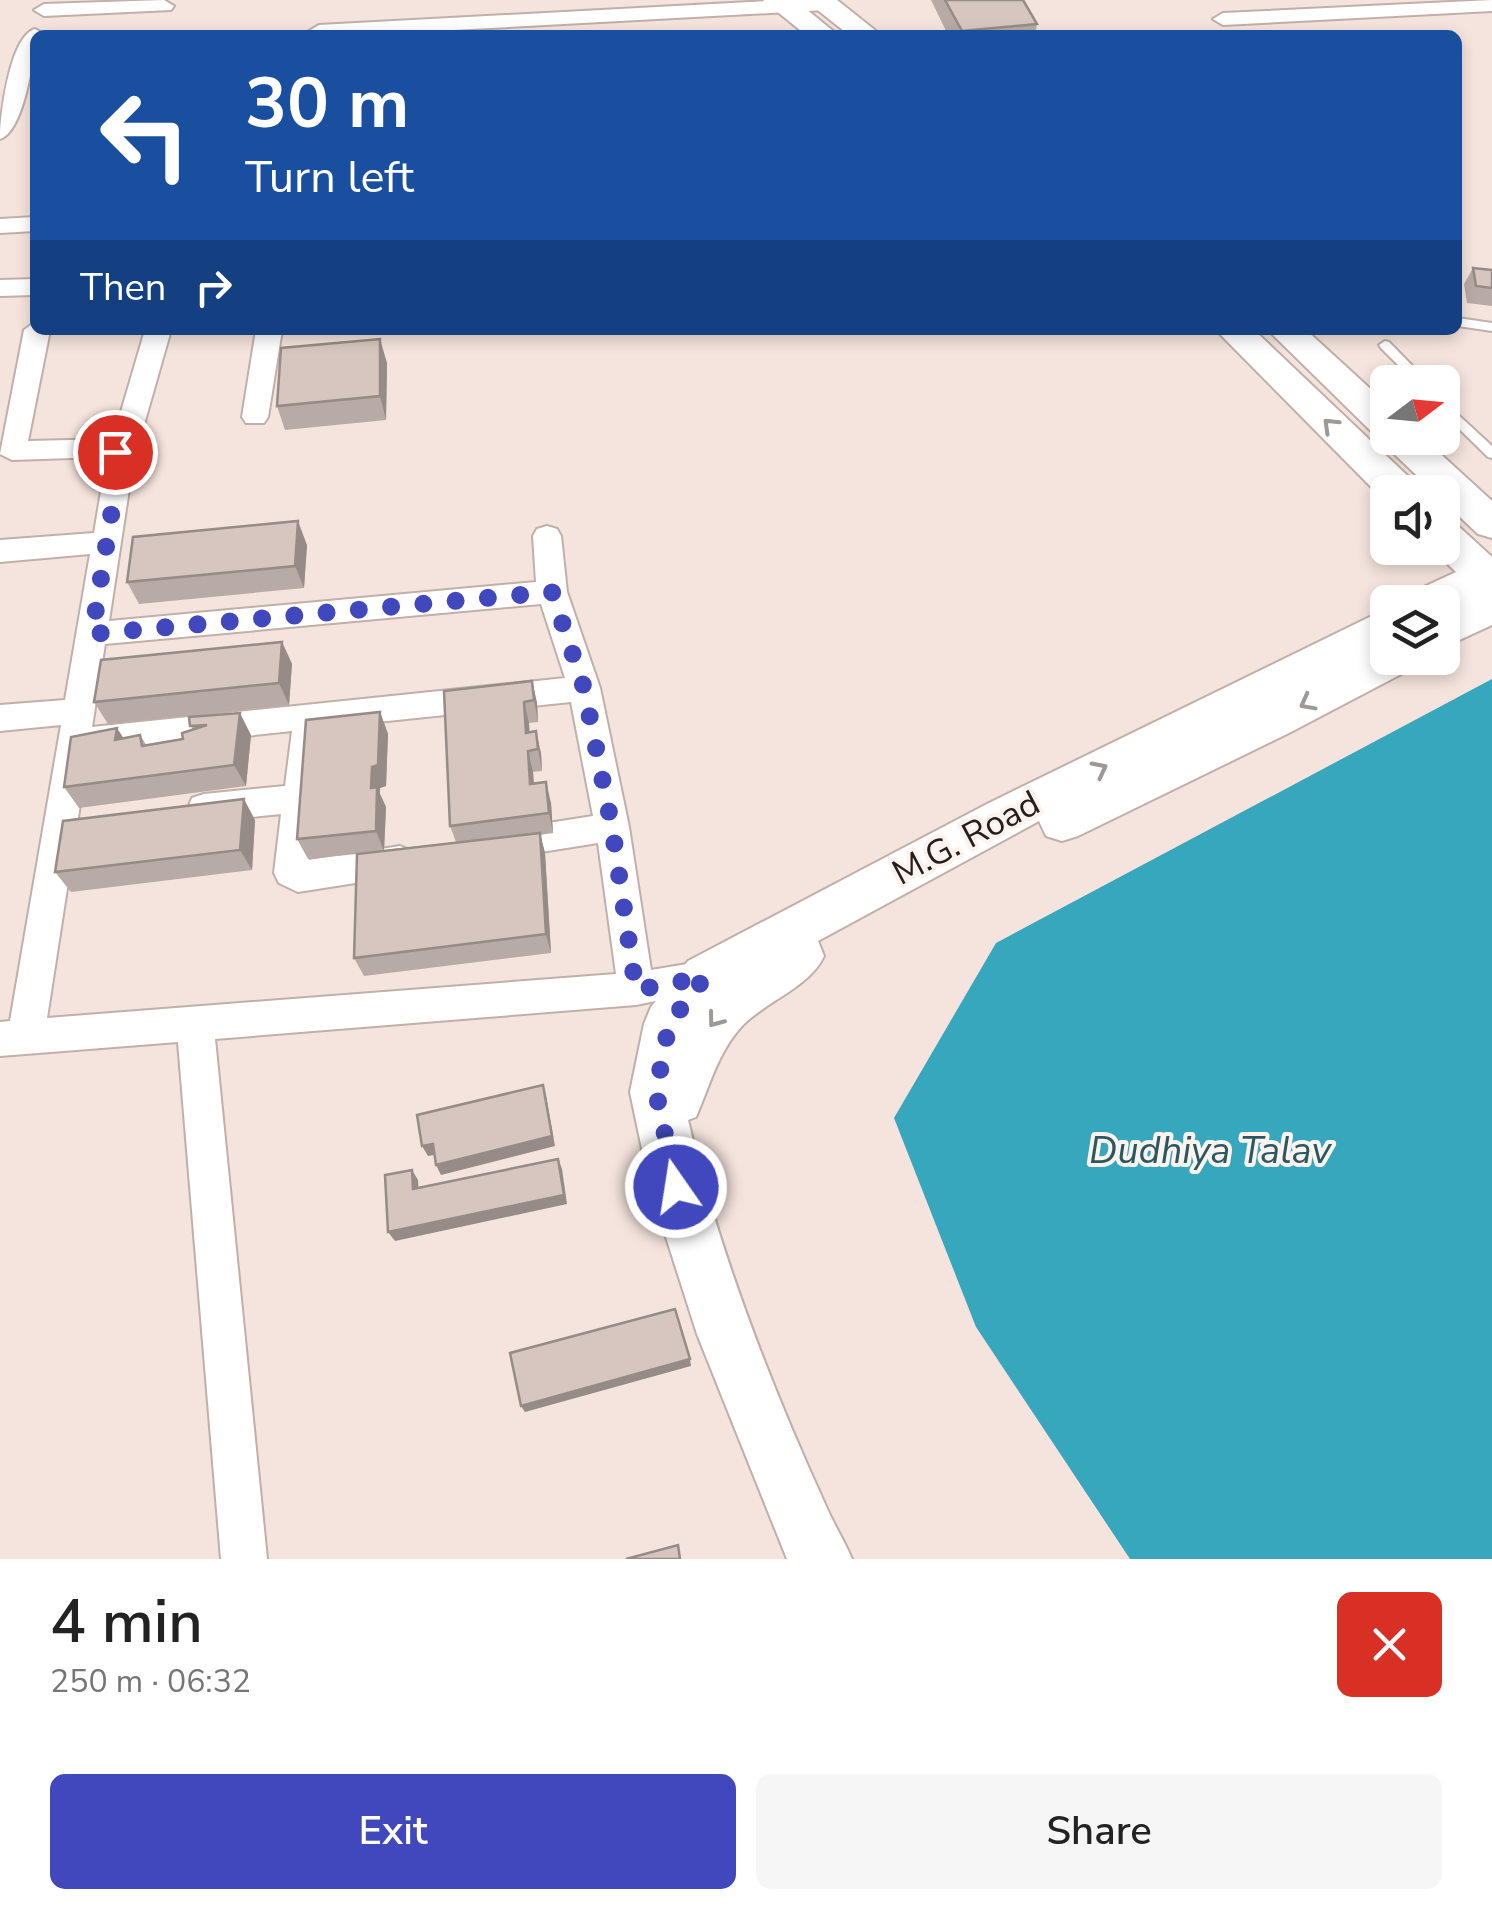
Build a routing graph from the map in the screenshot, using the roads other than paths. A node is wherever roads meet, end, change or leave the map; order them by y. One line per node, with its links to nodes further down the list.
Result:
1 (822, 2): 2 (street); 11 (main road)
2 (781, 3): 6 (street); 10 (main road)
3 (46, 5): 5 (street); 9 (street)
4 (1492, 5): 7 (street)
5 (164, 6)
6 (614, 8): 8 (street)
7 (1223, 20)
8 (319, 27)
9 (37, 30)
10 (817, 30)
11 (860, 30)
12 (30, 63): 13 (street)
13 (24, 96): 14 (street)
14 (0, 132)
15 (30, 224): 16 (street)
16 (0, 226)
17 (30, 286): 18 (street)
18 (0, 288)
19 (1462, 323): 20 (lane)
20 (1492, 327)
21 (36, 335): 33 (street)
22 (157, 335): 33 (street)
23 (268, 335): 29 (street)
24 (1238, 335): 34 (main road, one-way to 24)
25 (1290, 335): 28 (main road)
26 (1385, 345): 27 (lane)
27 (1405, 365)
28 (1370, 409)
29 (255, 417)
30 (1460, 422): 31 (lane)
31 (1492, 454)
32 (1418, 455): 35 (main road)
33 (118, 468): 37 (street)
34 (1382, 475)
35 (1492, 524)
36 (548, 536): 41 (street)
37 (107, 542): 38 (street); 45 (street)
38 (0, 551)
39 (1460, 553): 40 (main road)
40 (1490, 584): 42 (main road); 43 (main road)
41 (552, 592): 45 (street); 47 (street)
42 (1460, 593)
43 (1460, 614)
44 (1370, 633): 58 (main road, M.G. Road, one-way to 44)
45 (92, 634): 50 (street)
46 (1370, 671): 62 (main road, one-way to 62)
47 (584, 688): 49 (street); 55 (street)
48 (0, 718): 50 (street)
49 (309, 719): 50 (street); 51 (street)
50 (78, 726): 54 (street)
51 (299, 798): 52 (street); 57 (street)
52 (181, 811)
53 (102, 819): 54 (street)
54 (63, 824): 61 (street)
55 (612, 827): 56 (street); 59 (street)
56 (474, 849)
57 (435, 855)
58 (705, 977): 59 (street); 62 (main road, M.G. Road)
59 (636, 990): 60 (street)
60 (195, 1025): 61 (street); 63 (street)
61 (13, 1038)
62 (666, 1139): 64 (main road, M.G. Road)
63 (244, 1559)
64 (821, 1559)

